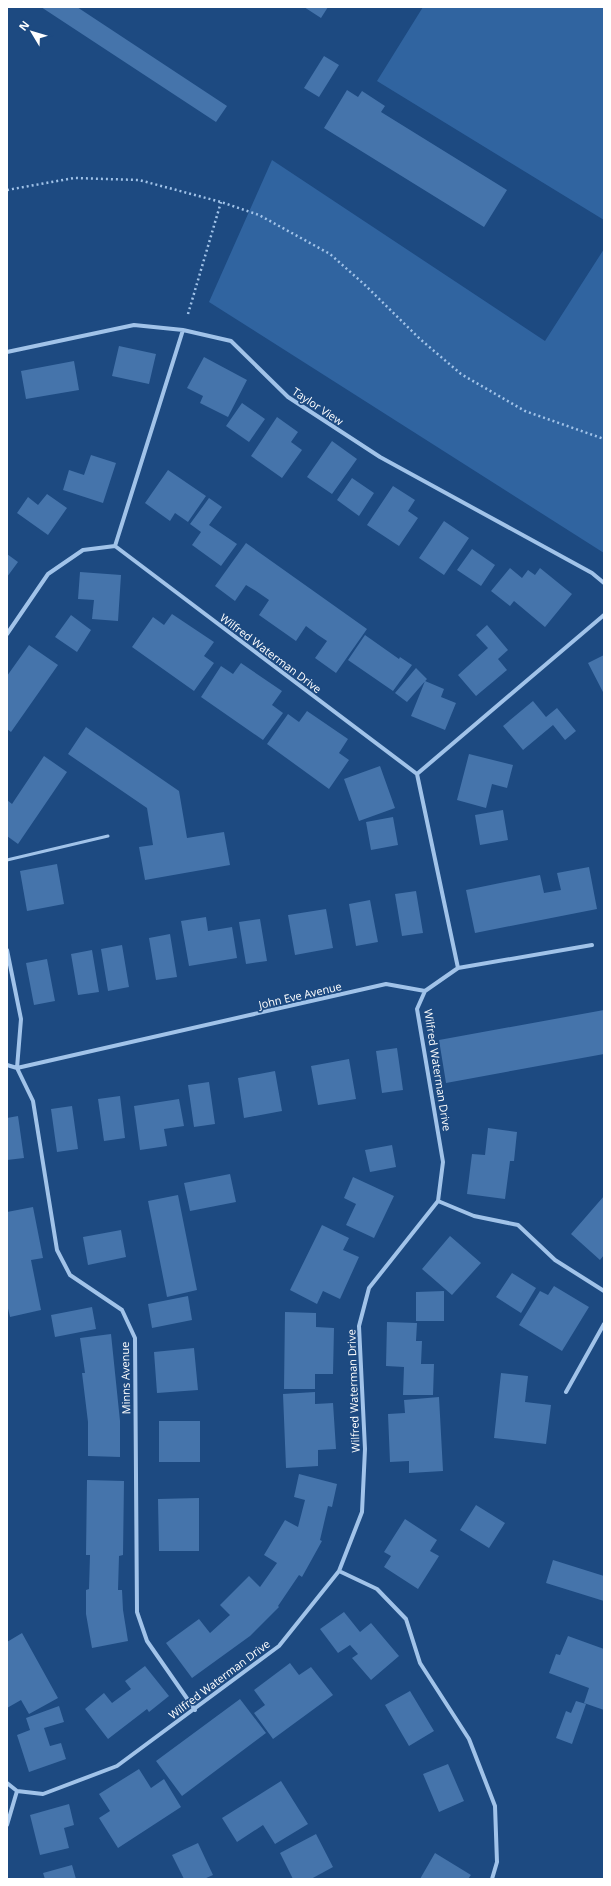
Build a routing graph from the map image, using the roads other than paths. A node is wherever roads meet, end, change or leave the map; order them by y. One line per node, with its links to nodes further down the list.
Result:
1 (183, 330): 2 (street, Taylor View); 3 (street); 4 (street, Taylor View)
2 (7, 352)
3 (115, 546): 6 (street); 7 (street, Wilfred Waterman Drive)
4 (604, 583)
5 (604, 615): 7 (street)
6 (7, 634)
7 (417, 774): 12 (street)
8 (108, 836): 9 (lane)
9 (7, 860)
10 (592, 945): 12 (street)
11 (7, 950): 15 (street)
12 (458, 968): 13 (street)
13 (425, 991): 15 (street, John Eve Avenue); 16 (street, Wilfred Waterman Drive)
14 (7, 1065): 15 (street, John Eve Avenue)
15 (17, 1068): 21 (street, Minns Avenue)
16 (438, 1201): 17 (street); 20 (street, Wilfred Waterman Drive)
17 (604, 1291)
18 (604, 1324): 19 (street)
19 (566, 1392)
20 (339, 1571): 21 (street, Wilfred Waterman Drive); 25 (street)
21 (195, 1710): 23 (street, Wilfred Waterman Drive)
22 (7, 1783): 23 (street)
23 (17, 1791): 24 (street)
24 (7, 1825)
25 (492, 1879)

